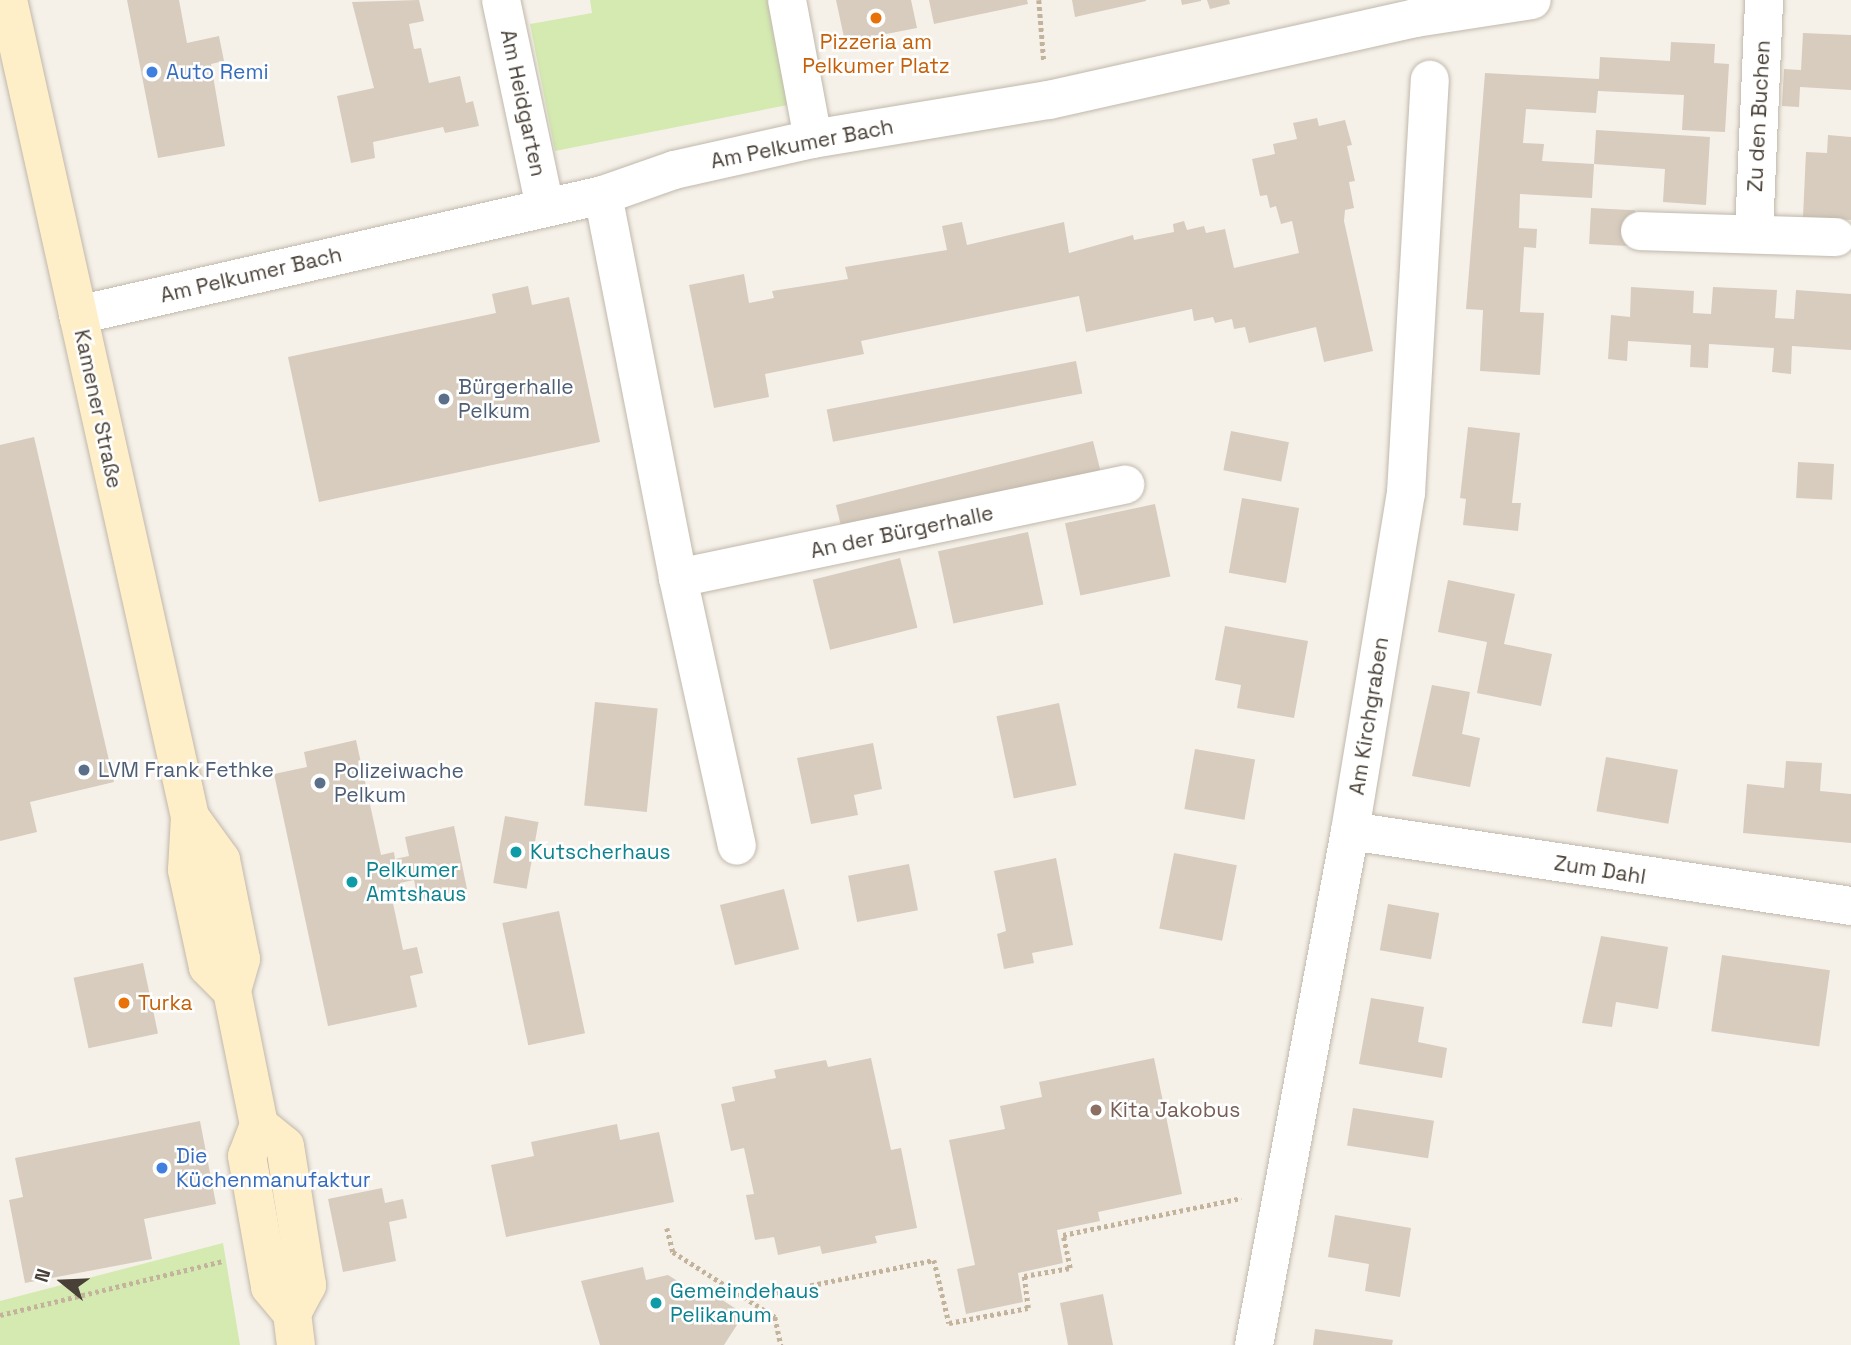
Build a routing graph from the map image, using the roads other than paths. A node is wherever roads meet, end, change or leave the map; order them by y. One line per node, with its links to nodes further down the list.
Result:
1 (8, 0): 14 (main road, Kamener Straße)
2 (501, 0): 10 (street, Am Heidgarten)
3 (787, 0): 8 (street)
4 (1532, 0): 6 (street, Am Pelkumer Bach)
5 (1764, 0): 12 (street, Zu den Buchen)
6 (1415, 9): 8 (street, Am Pelkumer Bach)
7 (1430, 80): 17 (street, Am Kirchgraben)
8 (813, 139): 9 (street, Am Pelkumer Bach)
9 (603, 195): 10 (street, Am Pelkumer Bach); 16 (street)
10 (545, 207): 14 (street, Am Pelkumer Bach)
11 (1640, 231): 12 (street)
12 (1754, 232): 13 (street)
13 (1836, 237)
14 (78, 315): 20 (main road, Kamener Straße)
15 (1125, 485): 16 (street, An der Bürgerhalle)
16 (678, 578): 18 (street)
17 (1350, 831): 19 (street, Zum Dahl); 22 (street, Am Kirchgraben)
18 (737, 846)
19 (1851, 906)
20 (259, 1125): 21 (main road); 21 (main road)
21 (294, 1329)
22 (1254, 1345)

